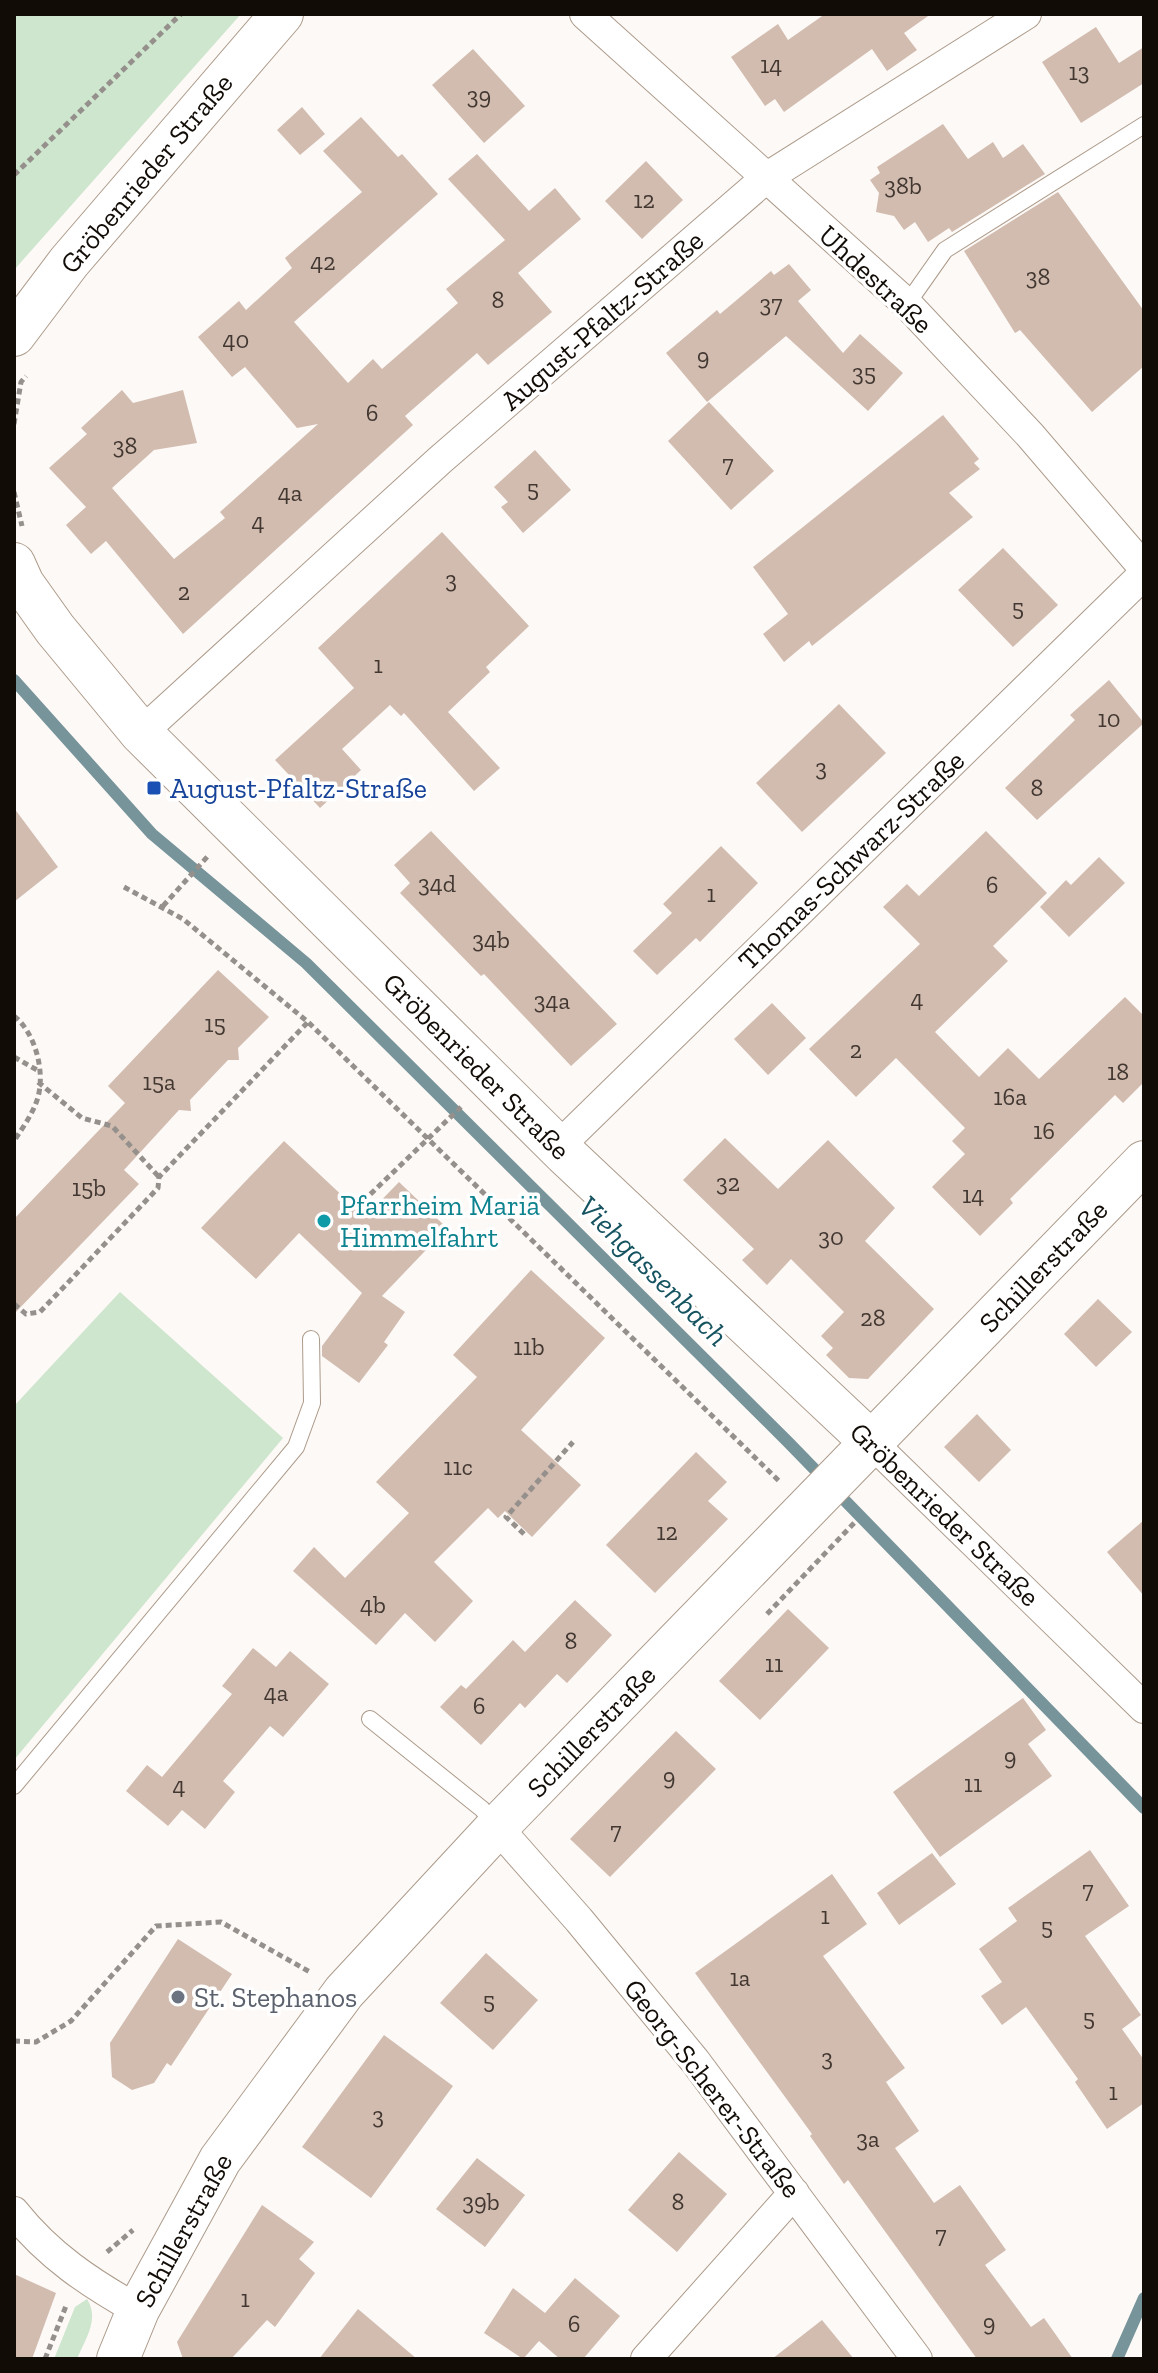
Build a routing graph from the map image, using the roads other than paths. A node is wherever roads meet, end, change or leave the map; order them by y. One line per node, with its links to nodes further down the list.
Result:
1 (282, 14): 7 (street, Gröbenrieder Straße)
2 (585, 14): 5 (street, Uhdestraße)
3 (1026, 14): 5 (street, August-Pfaltz-Straße)
4 (1144, 125): 6 (lane)
5 (766, 178): 6 (street, Uhdestraße); 11 (street, August-Pfaltz-Straße)
6 (907, 304): 9 (street, Uhdestraße)
7 (14, 335)
8 (14, 564): 11 (street, Gröbenrieder Straße)
9 (1144, 568)
10 (1144, 574): 12 (street, Thomas-Schwarz-Straße)
11 (141, 733): 12 (street, Gröbenrieder Straße)
12 (559, 1146): 15 (street, Gröbenrieder Straße)
13 (1144, 1162): 15 (street, Schillerstraße)
14 (311, 1339): 18 (lane)
15 (860, 1453): 16 (street, Gröbenrieder Straße); 19 (street, Schillerstraße)
16 (1144, 1708)
17 (370, 1719): 19 (lane)
18 (14, 1786)
19 (497, 1827): 20 (street, Georg-Scherer-Straße); 22 (street, Schillerstraße)
20 (794, 2193): 23 (street); 24 (street, Georg-Scherer-Straße)
21 (14, 2212): 22 (street)
22 (127, 2343)
23 (646, 2359)
24 (917, 2359)

